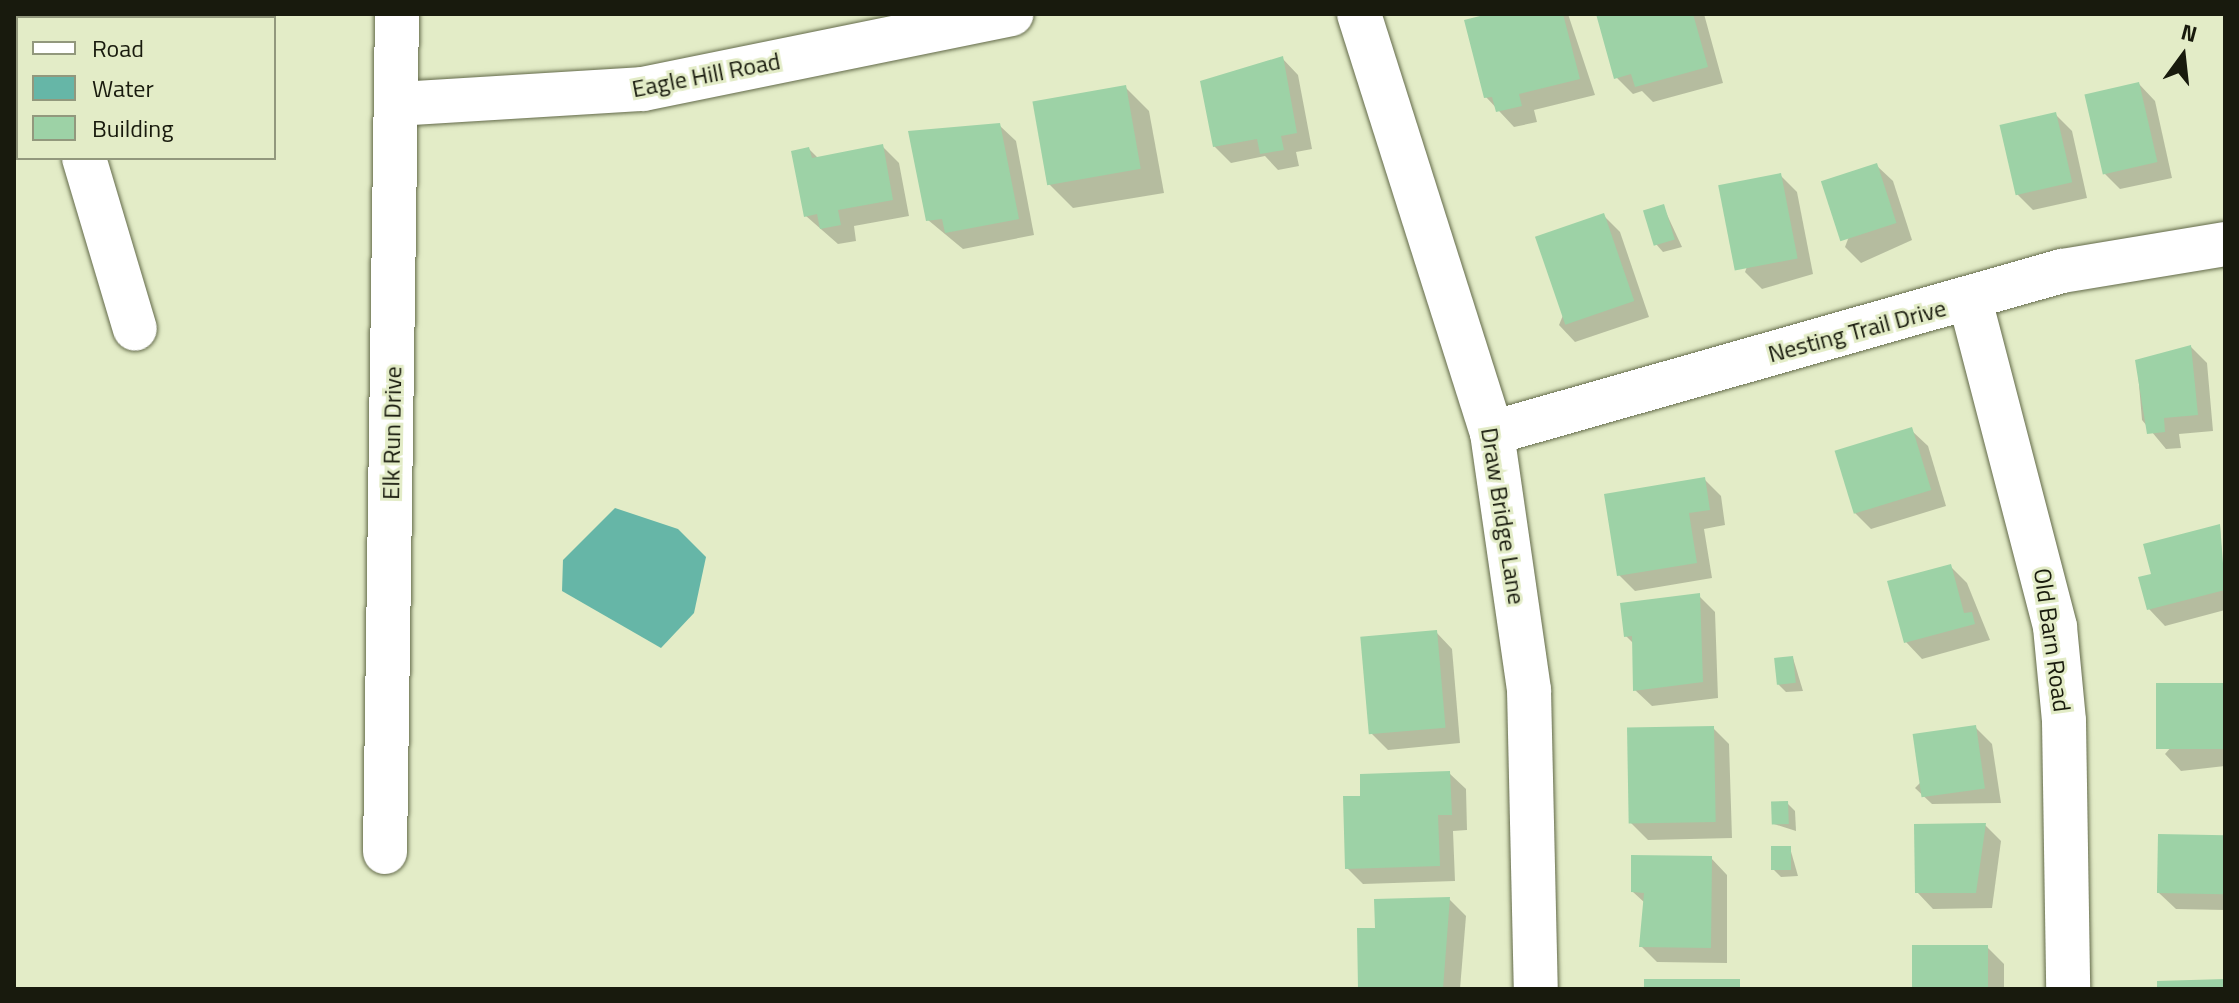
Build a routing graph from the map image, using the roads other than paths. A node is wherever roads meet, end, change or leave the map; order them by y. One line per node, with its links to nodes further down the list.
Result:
1 (397, 14): 4 (street, Elk Run Drive)
2 (1011, 14): 4 (street, Eagle Hill Road)
3 (1359, 14): 9 (street, Draw Bridge Lane)
4 (397, 104): 10 (street, Elk Run Drive)
5 (85, 160): 8 (street)
6 (2225, 244): 7 (street, Nesting Trail Drive)
7 (1970, 300): 9 (street, Nesting Trail Drive); 12 (street, Old Barn Road)
8 (135, 329)
9 (1492, 433): 11 (street, Draw Bridge Lane)
10 (385, 852)
11 (1536, 989)
12 (2068, 989)

